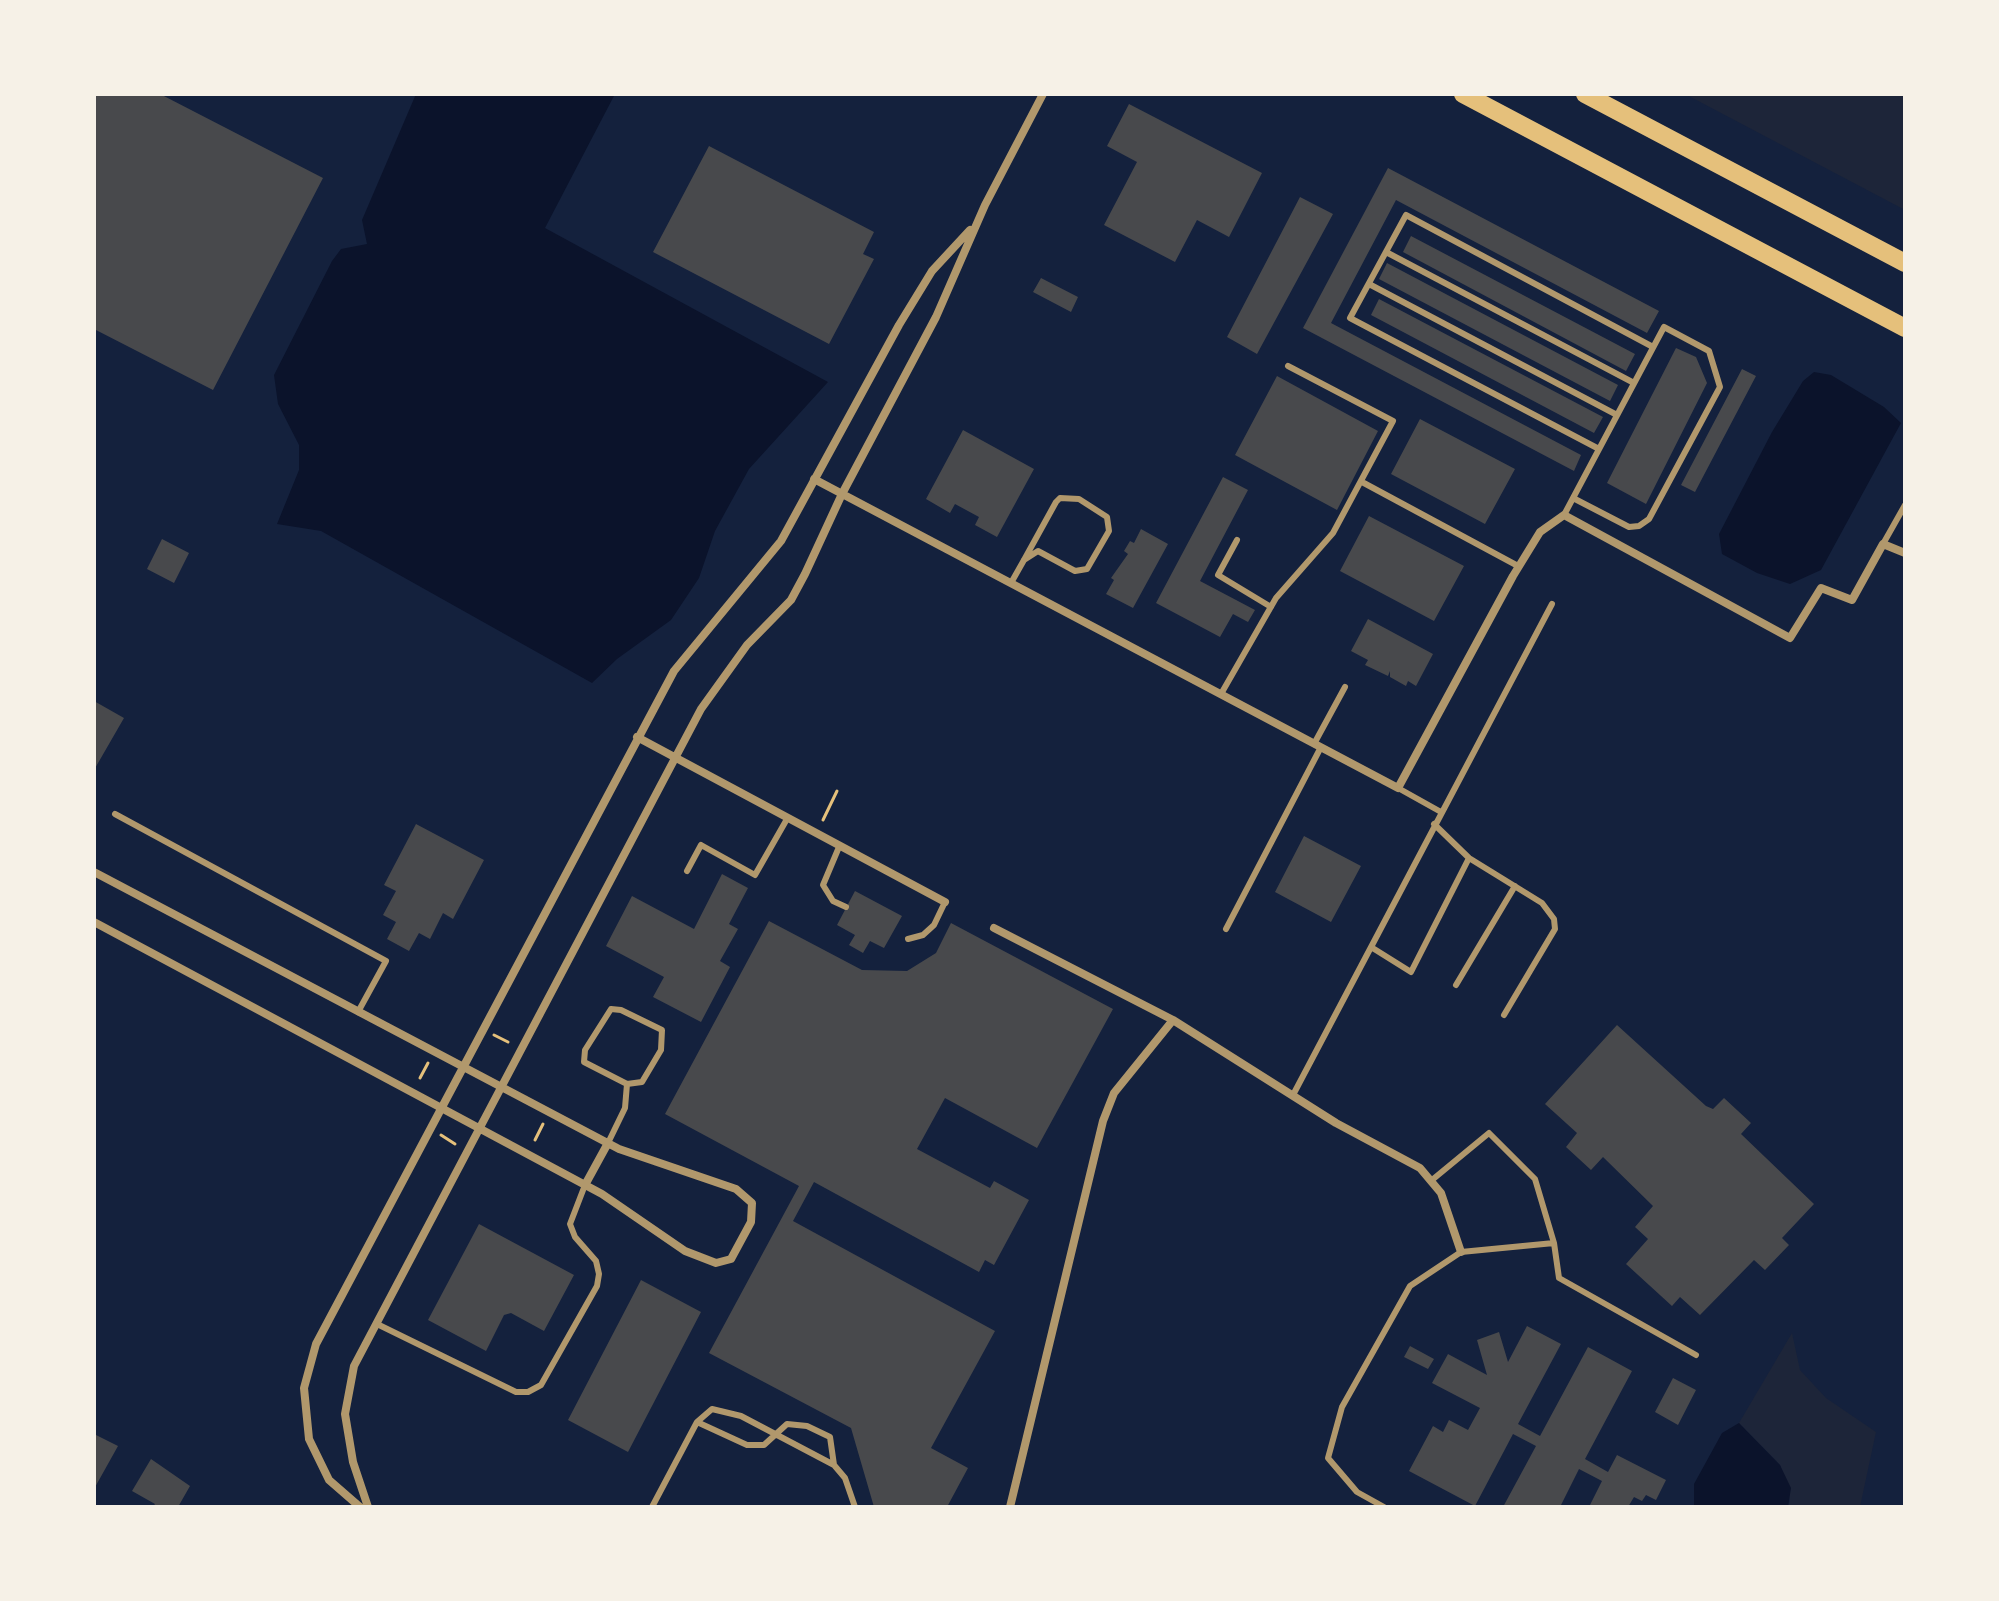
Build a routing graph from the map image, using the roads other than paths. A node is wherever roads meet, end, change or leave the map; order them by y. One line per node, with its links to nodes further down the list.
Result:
1 (1043, 94): 4 (street)
2 (1463, 94): 8 (main road)
3 (1585, 94): 6 (main road)
4 (976, 224): 14 (street); 16 (street)
5 (1386, 252): 7 (lane); 9 (lane); 11 (lane)
6 (1905, 263)
7 (1369, 284): 12 (lane); 13 (lane)
8 (1905, 328)
9 (1653, 347): 11 (lane); 17 (lane)
10 (1288, 366): 15 (lane)
11 (1634, 383): 12 (lane)
12 (1617, 415): 13 (lane)
13 (1599, 449): 17 (lane)
14 (814, 479): 16 (street); 30 (street)
15 (1362, 482): 24 (lane); 27 (lane)
16 (842, 494): 25 (street); 32 (street)
17 (1573, 498): 19 (lane)
18 (1905, 505): 21 (lane)
19 (1564, 515): 21 (street); 24 (street)
20 (1237, 540): 27 (lane)
21 (1883, 544): 22 (street)
22 (1905, 553)
23 (1024, 560): 23 (lane); 25 (lane)
24 (1518, 566): 33 (street)
25 (1011, 583): 29 (street)
26 (1552, 604): 34 (lane)
27 (1271, 607): 29 (lane)
28 (1345, 687): 31 (lane)
29 (1221, 694): 31 (street)
30 (637, 737): 32 (street); 54 (street)
31 (1318, 746): 33 (street); 47 (lane)
32 (675, 759): 36 (street); 56 (street)
33 (1398, 788): 34 (lane)
34 (1441, 812): 37 (lane)
35 (115, 814): 51 (lane)
36 (787, 819): 38 (street); 40 (lane)
37 (1434, 824): 39 (lane); 49 (lane)
38 (839, 847): 43 (street); 44 (lane)
39 (1469, 858): 42 (lane); 49 (lane)
40 (687, 871)
41 (94, 872): 51 (street)
42 (1515, 886): 50 (lane); 52 (lane)
43 (945, 902): 48 (lane)
44 (846, 907)
45 (94, 922): 58 (street)
46 (994, 928): 53 (street)
47 (1226, 929)
48 (908, 939)
49 (1371, 947): 57 (lane)
50 (1456, 985)
51 (358, 1012): 54 (street)
52 (1504, 1015)
53 (1173, 1020): 57 (street); 74 (street)
54 (463, 1067): 56 (street); 58 (street)
55 (627, 1084): 55 (lane); 60 (lane)
56 (502, 1088): 59 (street); 60 (street)
57 (1293, 1095): 61 (street)
58 (441, 1107): 59 (street); 70 (street)
59 (482, 1129): 62 (street); 65 (street)
60 (608, 1143): 62 (street); 62 (street)
61 (1432, 1180): 63 (lane); 64 (street)
62 (585, 1185): 65 (lane)
63 (1554, 1243): 64 (lane); 66 (lane)
64 (1461, 1252): 75 (lane)
65 (377, 1324): 71 (street)
66 (1696, 1355)
67 (697, 1422): 68 (lane); 68 (lane); 72 (lane)
68 (777, 1435): 69 (lane); 69 (lane)
69 (834, 1465): 73 (lane)
70 (360, 1507)
71 (368, 1507)
72 (652, 1507)
73 (855, 1507)
74 (1010, 1507)
75 (1384, 1507)

